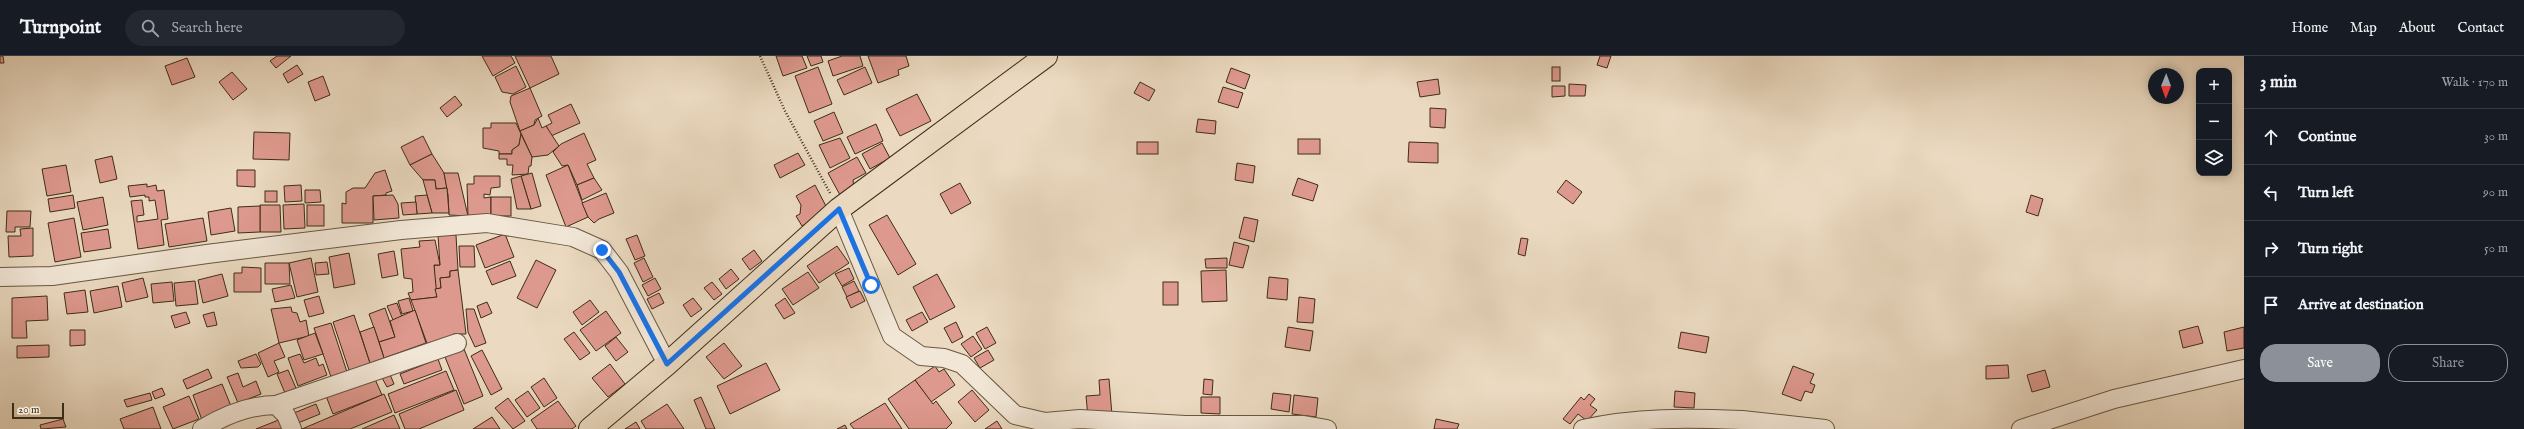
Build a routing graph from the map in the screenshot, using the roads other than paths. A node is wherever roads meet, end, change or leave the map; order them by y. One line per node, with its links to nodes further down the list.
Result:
1 (1046, 56): 2 (main road)
2 (839, 209): 5 (main road); 9 (street)
3 (0, 277): 5 (street)
4 (458, 343): 7 (street)
5 (667, 364): 12 (main road)
6 (2244, 369): 16 (street)
7 (276, 405): 10 (street); 11 (street)
8 (1747, 424): 14 (street); 15 (street)
9 (1047, 426): 13 (street)
10 (202, 429)
11 (292, 429)
12 (590, 429)
13 (1327, 429)
14 (1583, 429)
15 (1825, 429)
16 (2021, 429)

